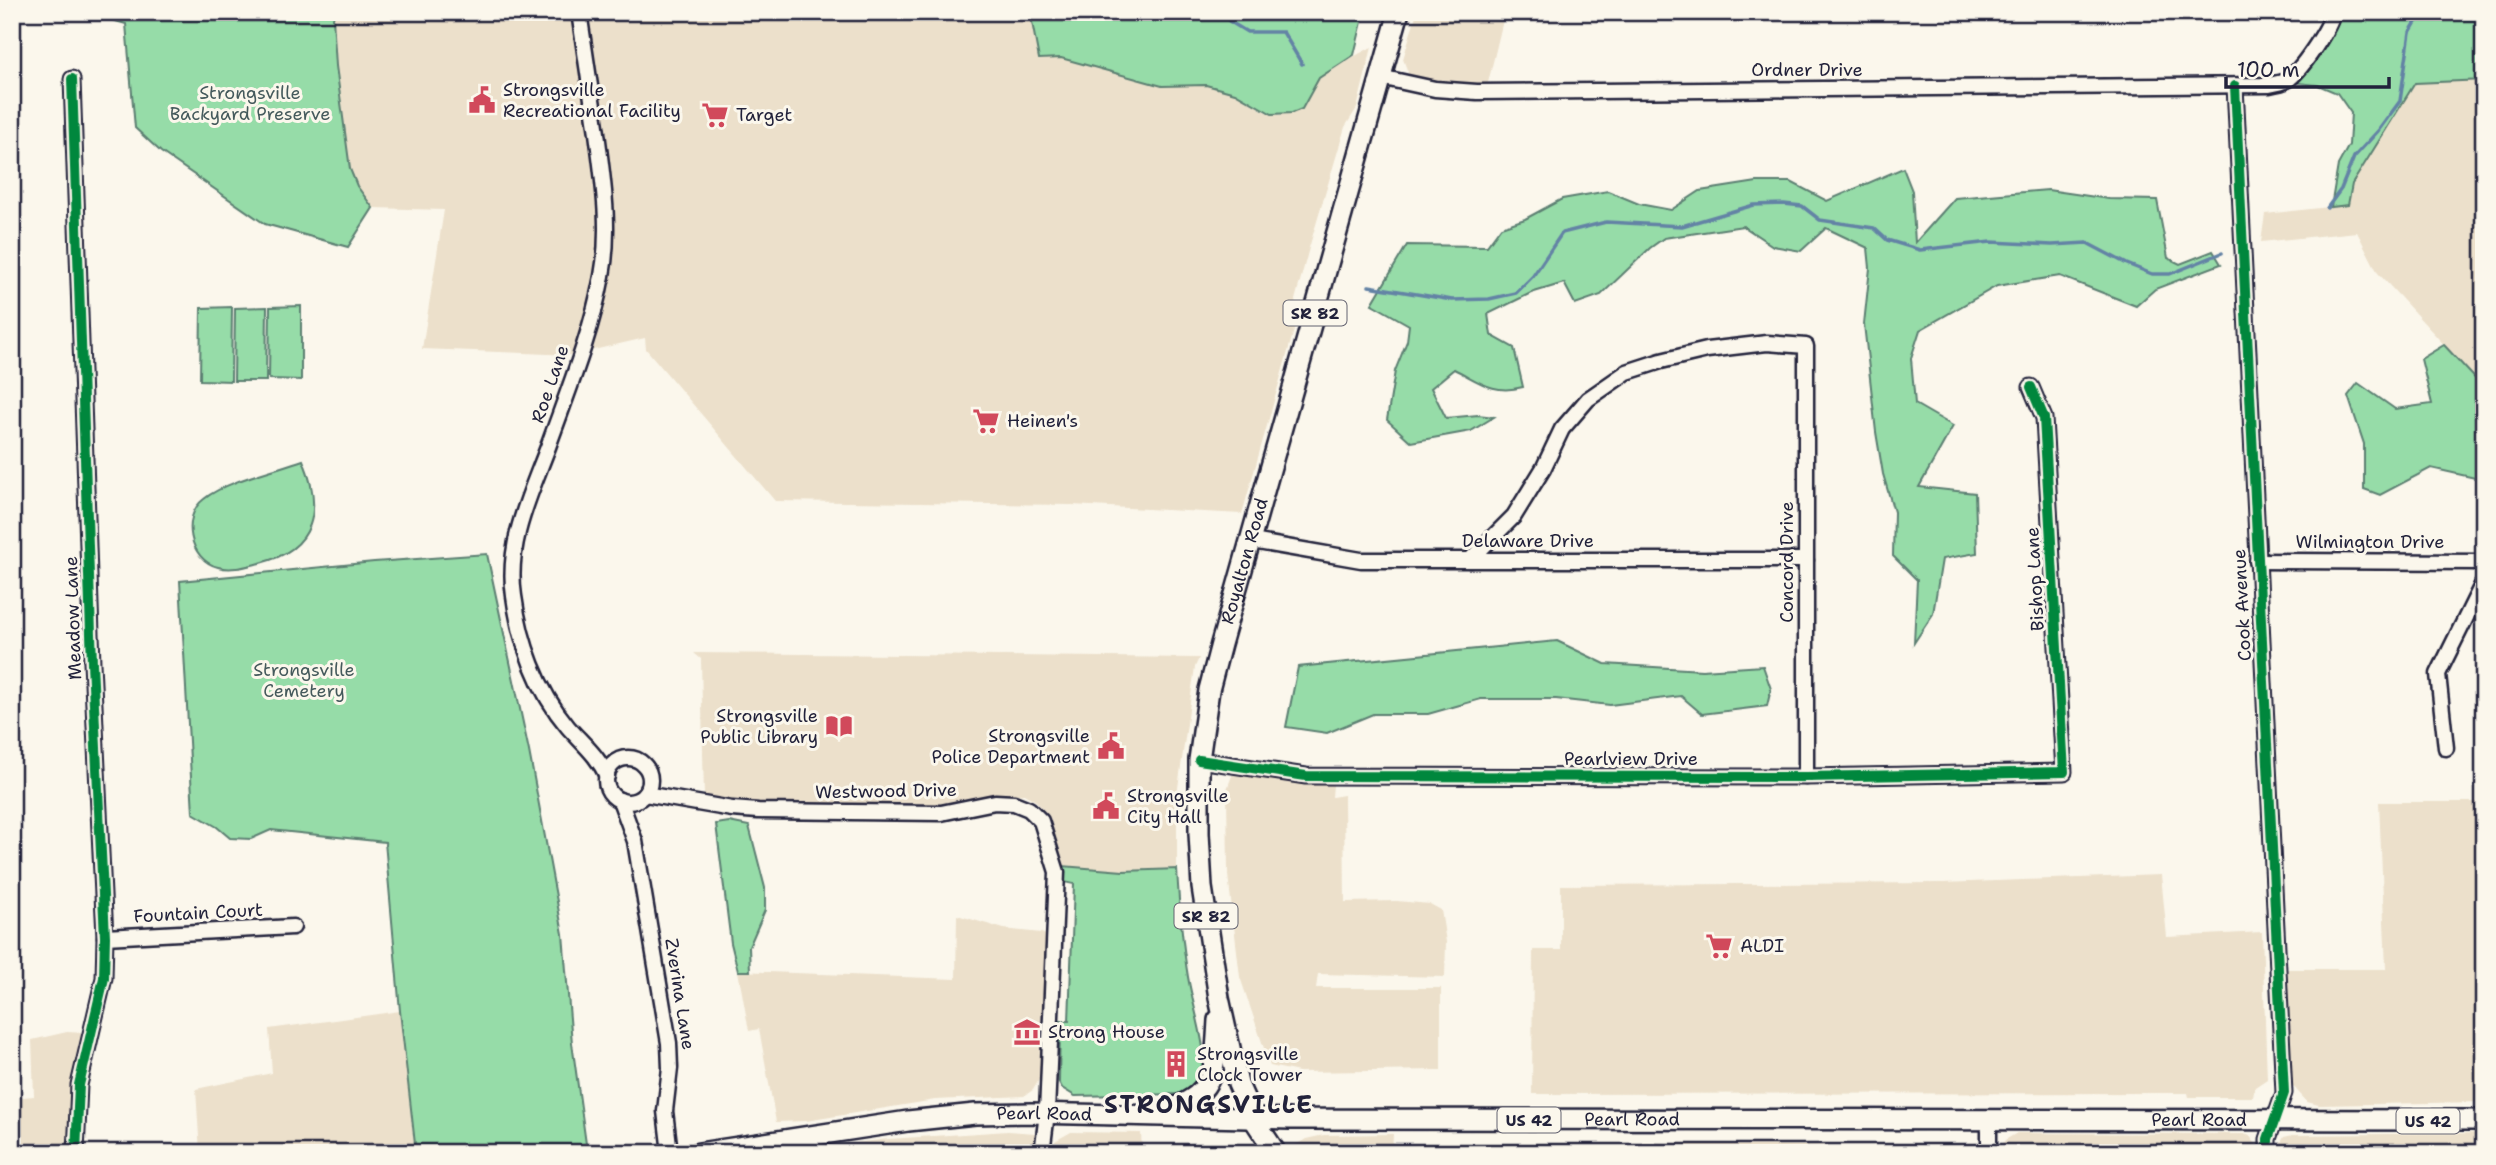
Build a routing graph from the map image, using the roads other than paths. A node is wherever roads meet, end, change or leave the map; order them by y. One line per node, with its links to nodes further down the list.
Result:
1 (579, 12): 14 (street, Roe Lane)
2 (1399, 12): 4 (main road, Royalton Road / SR 82)
3 (2333, 12): 6 (street, Ordner Drive)
4 (1380, 77): 6 (street, Ordner Drive); 8 (main road, Royalton Road / SR 82)
5 (72, 79): 27 (street, Meadow Lane)
6 (2235, 86): 11 (street, Cook Avenue)
7 (2031, 387): 18 (street, Bishop Lane)
8 (1252, 541): 9 (street, Delaware Drive); 17 (main road, Royalton Road / SR 82)
9 (1470, 560): 10 (street, Delaware Drive); 10 (street, Concord Drive)
10 (1806, 560): 21 (street, Concord Drive)
11 (2257, 561): 12 (street, Wilmington Drive); 32 (street, Cook Avenue)
12 (2484, 562)
13 (2484, 581): 15 (street)
14 (588, 747): 16 (street); 19 (street, Roe Lane)
15 (2446, 748)
16 (624, 758): 19 (street); 20 (street)
17 (1199, 760): 21 (street, Pearlview Drive); 28 (main road, Royalton Road / SR 82)
18 (2064, 772): 21 (street, Pearlview Drive)
19 (607, 776): 24 (street)
20 (649, 777): 22 (street); 23 (street, Westwood Drive)
21 (1806, 777)
22 (642, 796): 23 (street, Westwood Drive); 24 (street); 25 (street, Zverina Lane)
23 (684, 799): 29 (street, Westwood Drive)
24 (620, 800): 25 (street, Zverina Lane)
25 (635, 841): 36 (street, Zverina Lane)
26 (293, 927): 27 (street, Fountain Court)
27 (105, 937): 35 (street, Meadow Lane)
28 (1219, 998): 30 (main road); 31 (main road, Royalton Road / SR 82)
29 (1047, 1112): 30 (main road, Pearl Road / US 42); 37 (main road, Pearl Road / US 42); 38 (street, Westwood Drive)
30 (1149, 1116): 31 (main road, Pearl Road / US 42)
31 (1253, 1118): 34 (main road, Pearl Road / US 42); 39 (main road, Royalton Road / SR 82); 40 (main road, Royalton Road / SR 82)
32 (2274, 1120): 33 (main road, Pearl Road / US 42); 34 (main road, Pearl Road / US 42); 42 (street, Cook Avenue)
33 (2484, 1120)
34 (1989, 1121): 41 (street)
35 (76, 1153)
36 (670, 1153)
37 (699, 1153)
38 (1042, 1153)
39 (1257, 1153)
40 (1276, 1153)
41 (1989, 1153)
42 (2268, 1153)

